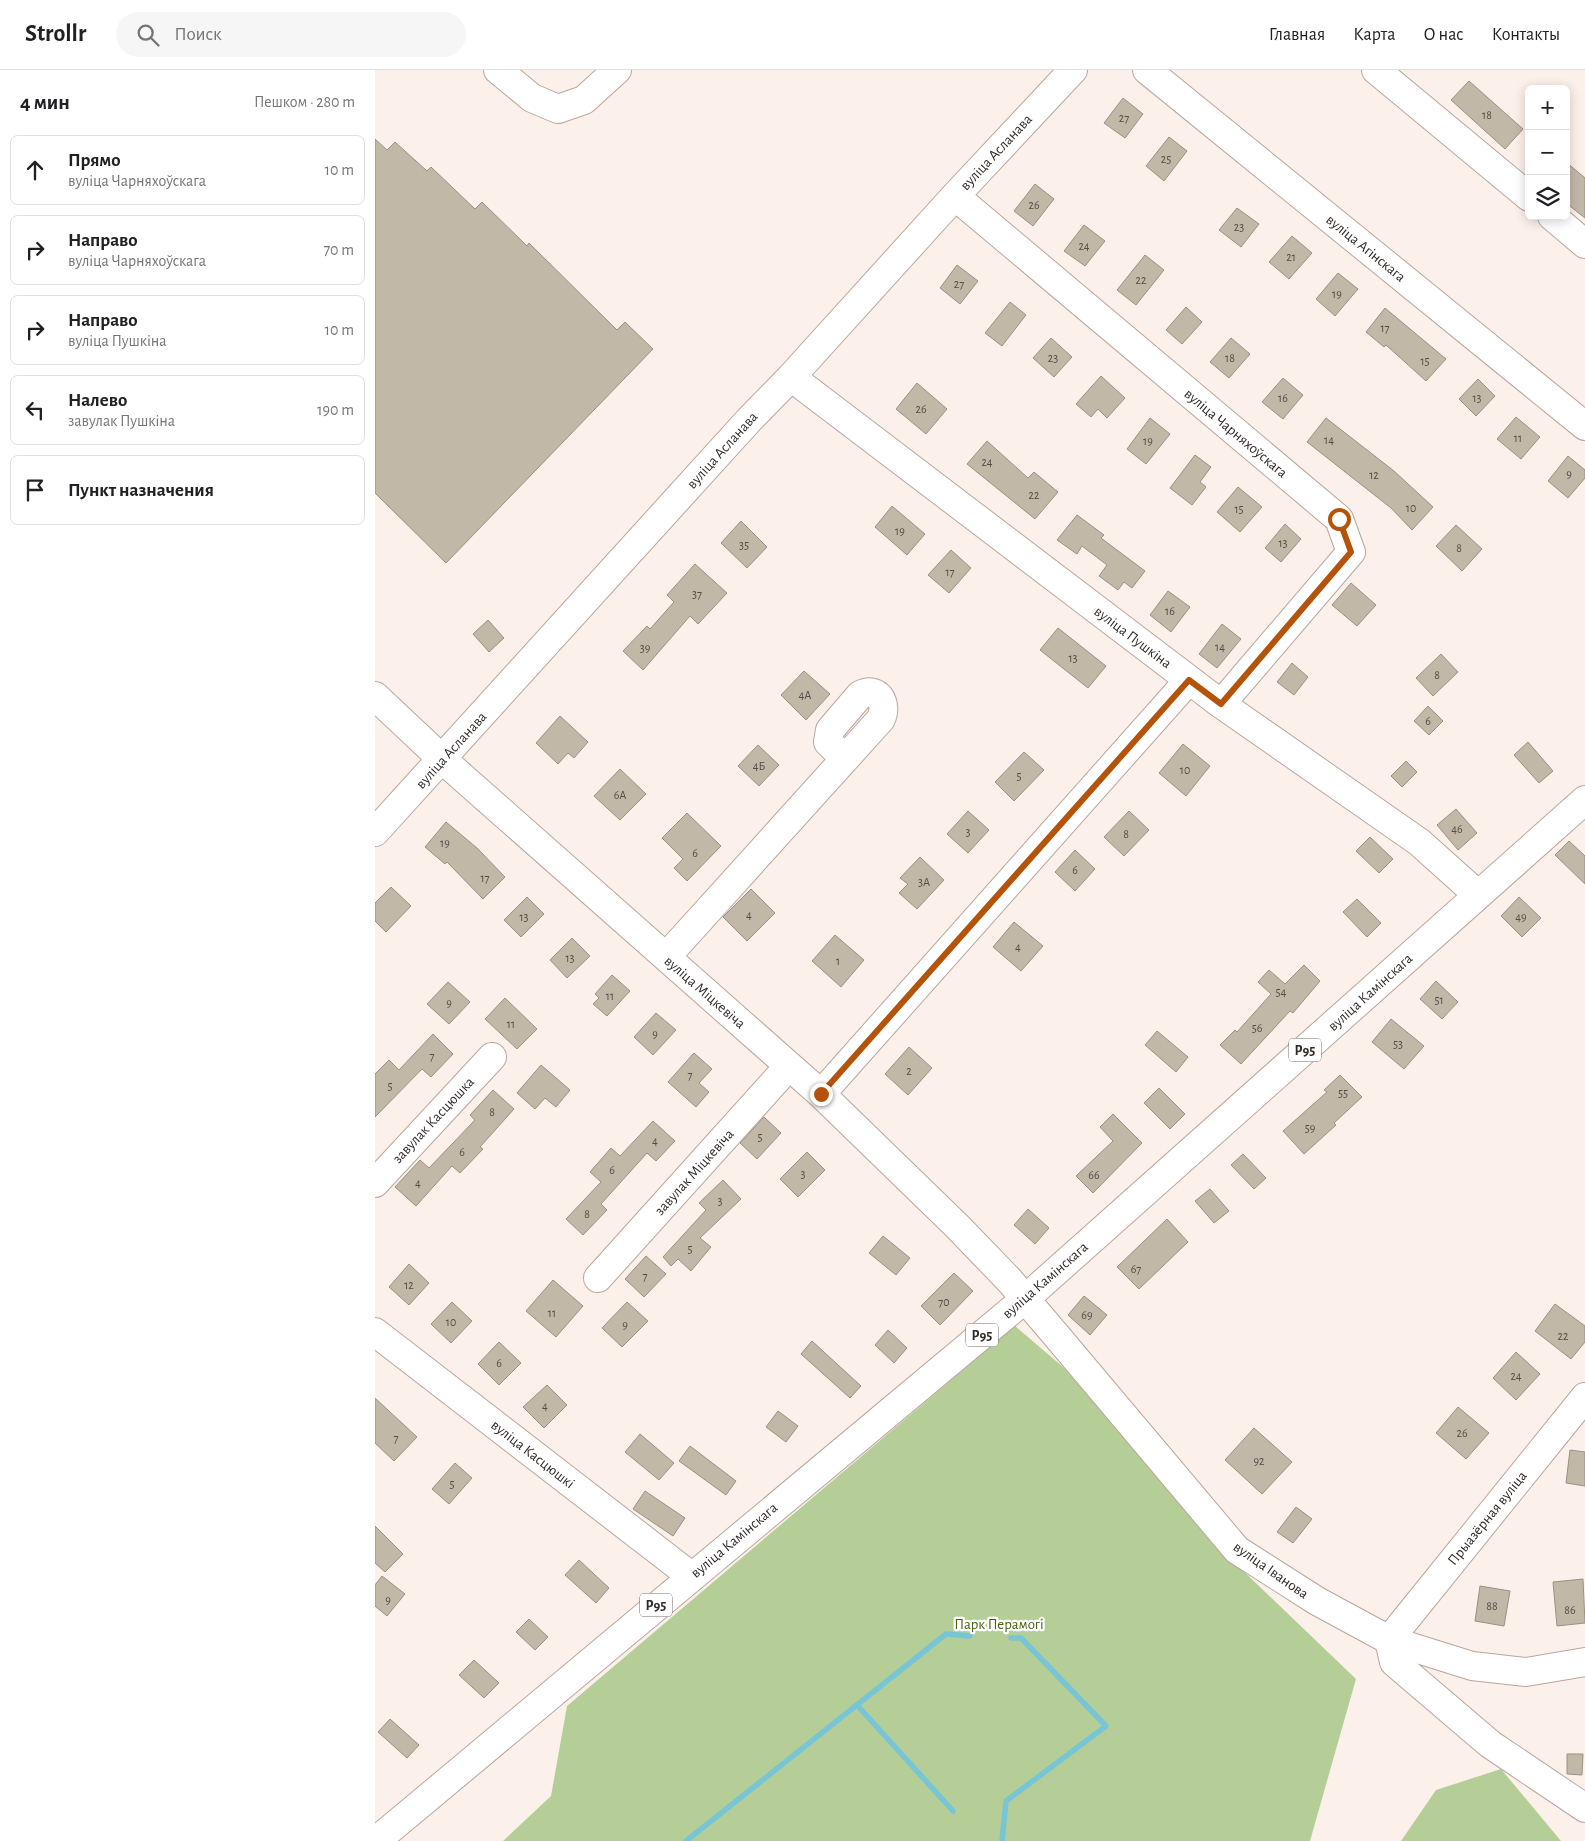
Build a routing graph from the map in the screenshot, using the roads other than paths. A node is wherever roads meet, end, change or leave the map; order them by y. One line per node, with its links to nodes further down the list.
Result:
1 (498, 70): 2 (street)
2 (617, 70)
3 (1073, 70): 7 (street, вуліца Асланава)
4 (1147, 70): 11 (street, вуліца Агінскага)
5 (1376, 70): 6 (street)
6 (1525, 194)
7 (955, 196): 10 (street, вуліца Асланава); 14 (street, вуліца Чарняхоўскага)
8 (1557, 220): 9 (street)
9 (1585, 244)
10 (791, 377): 12 (street, вуліца Пушкіна); 16 (street, вуліца Асланава)
11 (1585, 426)
12 (1189, 680): 14 (street, вуліца Пушкіна); 23 (street)
13 (375, 696): 16 (street, вуліца Міцкевіча)
14 (1221, 704): 19 (street, вуліца Пушкіна)
15 (845, 759): 20 (street)
16 (443, 760): 18 (street, вуліца Асланава); 20 (street, вуліца Міцкевіча)
17 (1585, 800): 19 (street, вуліца Камінскага / Р95)
18 (375, 832)
19 (1477, 894): 26 (street, вуліца Камінскага / Р95)
20 (666, 957): 22 (street, вуліца Міцкевіча)
21 (492, 1057): 24 (street, завулак Касцюшка)
22 (789, 1066): 23 (street, вуліца Міцкевіча); 25 (street, завулак Міцкевіча)
23 (821, 1094): 26 (street, вуліца Міцкевіча)
24 (375, 1183)
25 (598, 1278)
26 (1025, 1299): 29 (street, вуліца Камінскага / Р95); 30 (street, вуліца Іванова)
27 (376, 1334): 29 (street, вуліца Касцюшкі)
28 (1585, 1396): 30 (street, Прыазёрная вуліца)
29 (691, 1576): 33 (street, вуліца Камінскага / Р95)
30 (1389, 1640): 31 (street, вуліца Іванова); 32 (street)
31 (1585, 1662)
32 (1585, 1808)
33 (376, 1841)

